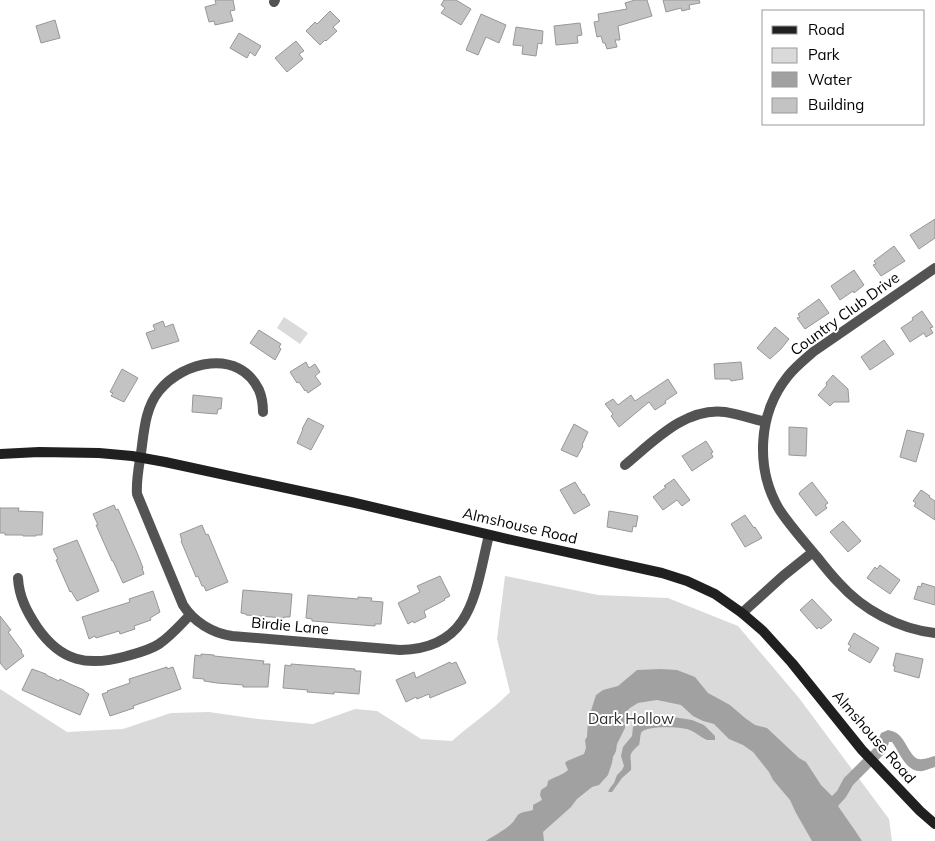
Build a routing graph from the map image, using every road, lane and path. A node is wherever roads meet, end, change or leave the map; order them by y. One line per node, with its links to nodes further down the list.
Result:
1 (935, 268): 3 (street, Country Club Drive)
2 (263, 412): 5 (street, Birdie Lane)
3 (766, 422): 6 (street); 8 (street, Country Club Drive)
4 (0, 454): 5 (main road, Almshouse Road)
5 (140, 458): 7 (main road, Almshouse Road); 11 (street, Birdie Lane)
6 (625, 465)
7 (489, 535): 10 (main road, Almshouse Road); 11 (street, Birdie Lane)
8 (813, 552): 10 (street); 12 (street, Country Club Drive)
9 (18, 578): 11 (street)
10 (742, 613): 13 (main road, Almshouse Road)
11 (190, 615)
12 (935, 633)
13 (935, 824)

